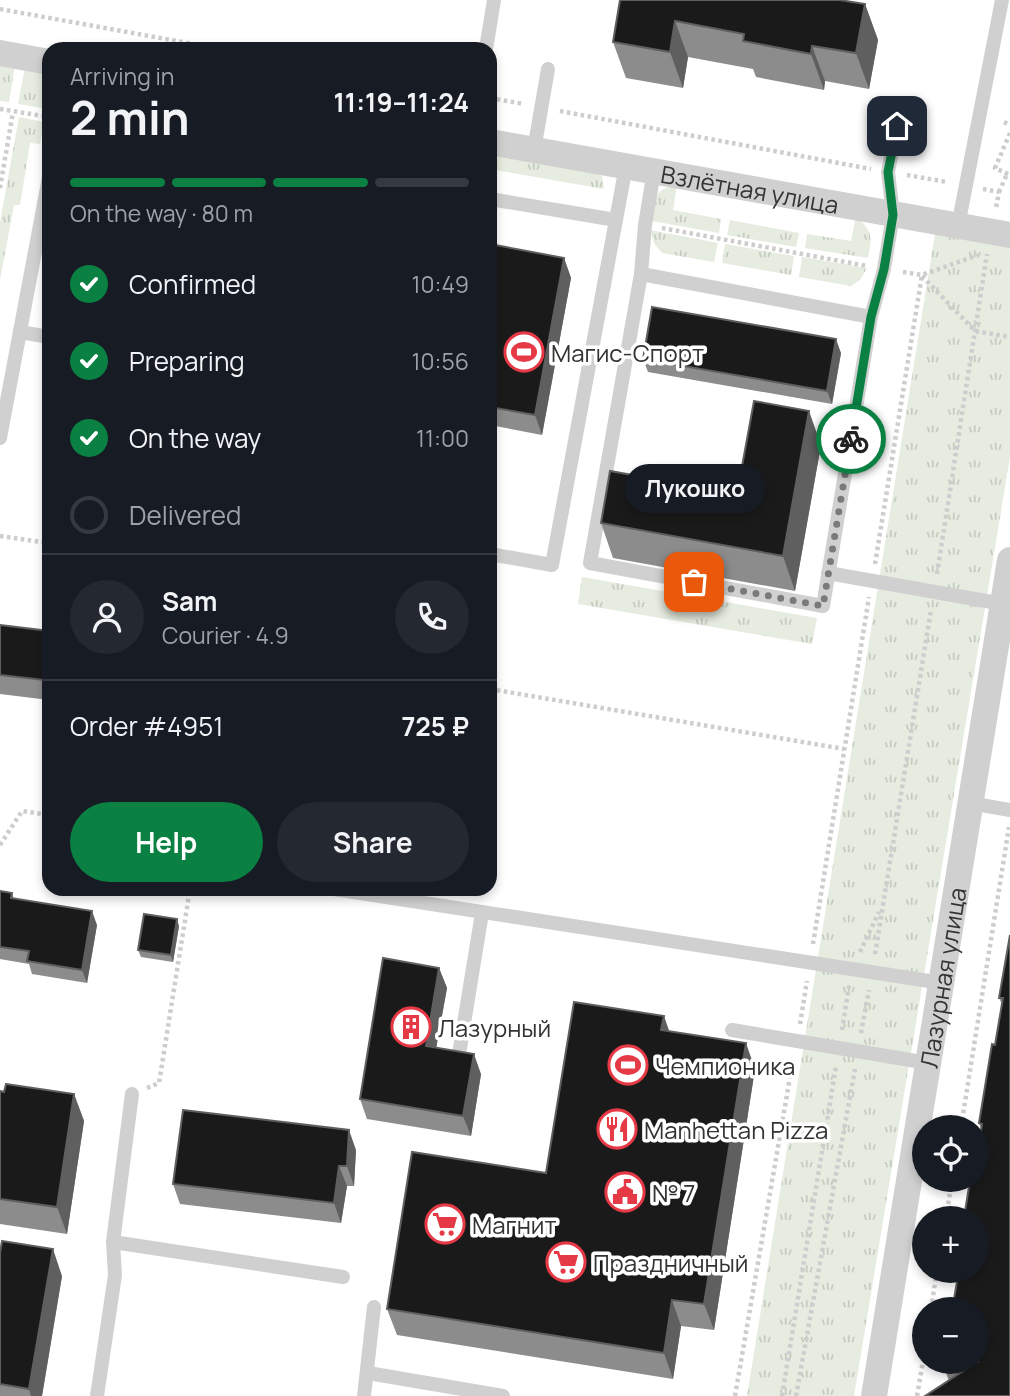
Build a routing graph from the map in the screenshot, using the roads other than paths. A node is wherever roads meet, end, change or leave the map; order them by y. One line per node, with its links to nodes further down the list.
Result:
1 (494, 0): 3 (lane)
2 (1002, 0): 16 (lane)
3 (487, 42)
4 (0, 53): 5 (street)
5 (42, 61)
6 (548, 69): 9 (lane)
7 (897, 126): 13 (lane)
8 (497, 143): 9 (street, Взлётная улица)
9 (534, 150): 10 (street, Взлётная улица)
10 (626, 166): 11 (street, Взлётная улица); 15 (lane)
11 (654, 171): 13 (street, Взлётная улица); 18 (lane)
12 (497, 200): 15 (lane)
13 (893, 215): 16 (street, Взлётная улица); 19 (lane)
14 (42, 216): 20 (lane)
15 (616, 220): 23 (lane)
16 (958, 226): 17 (street, Взлётная улица)
17 (1010, 235)
18 (641, 274): 19 (lane); 25 (lane)
19 (871, 317): 25 (lane)
20 (20, 332): 21 (lane); 22 (lane)
21 (42, 336)
22 (0, 438)
23 (497, 555)
24 (1010, 560): 26 (street, Лазурная улица)
25 (828, 573): 26 (lane)
26 (1003, 604): 27 (street, Лазурная улица)
27 (971, 803): 28 (lane); 31 (street, Лазурная улица)
28 (1010, 810)
29 (377, 896): 30 (lane)
30 (482, 913): 31 (lane); 33 (lane)
31 (942, 983): 34 (street, Лазурная улица)
32 (732, 1030): 34 (lane)
33 (459, 1054)
34 (928, 1063): 43 (street, Лазурная улица)
35 (132, 1094): 36 (lane)
36 (113, 1242): 37 (lane); 40 (lane)
37 (343, 1277)
38 (374, 1307): 39 (lane)
39 (368, 1373): 41 (lane); 42 (lane)
40 (97, 1396)
41 (364, 1396)
42 (503, 1396)
43 (874, 1396)

